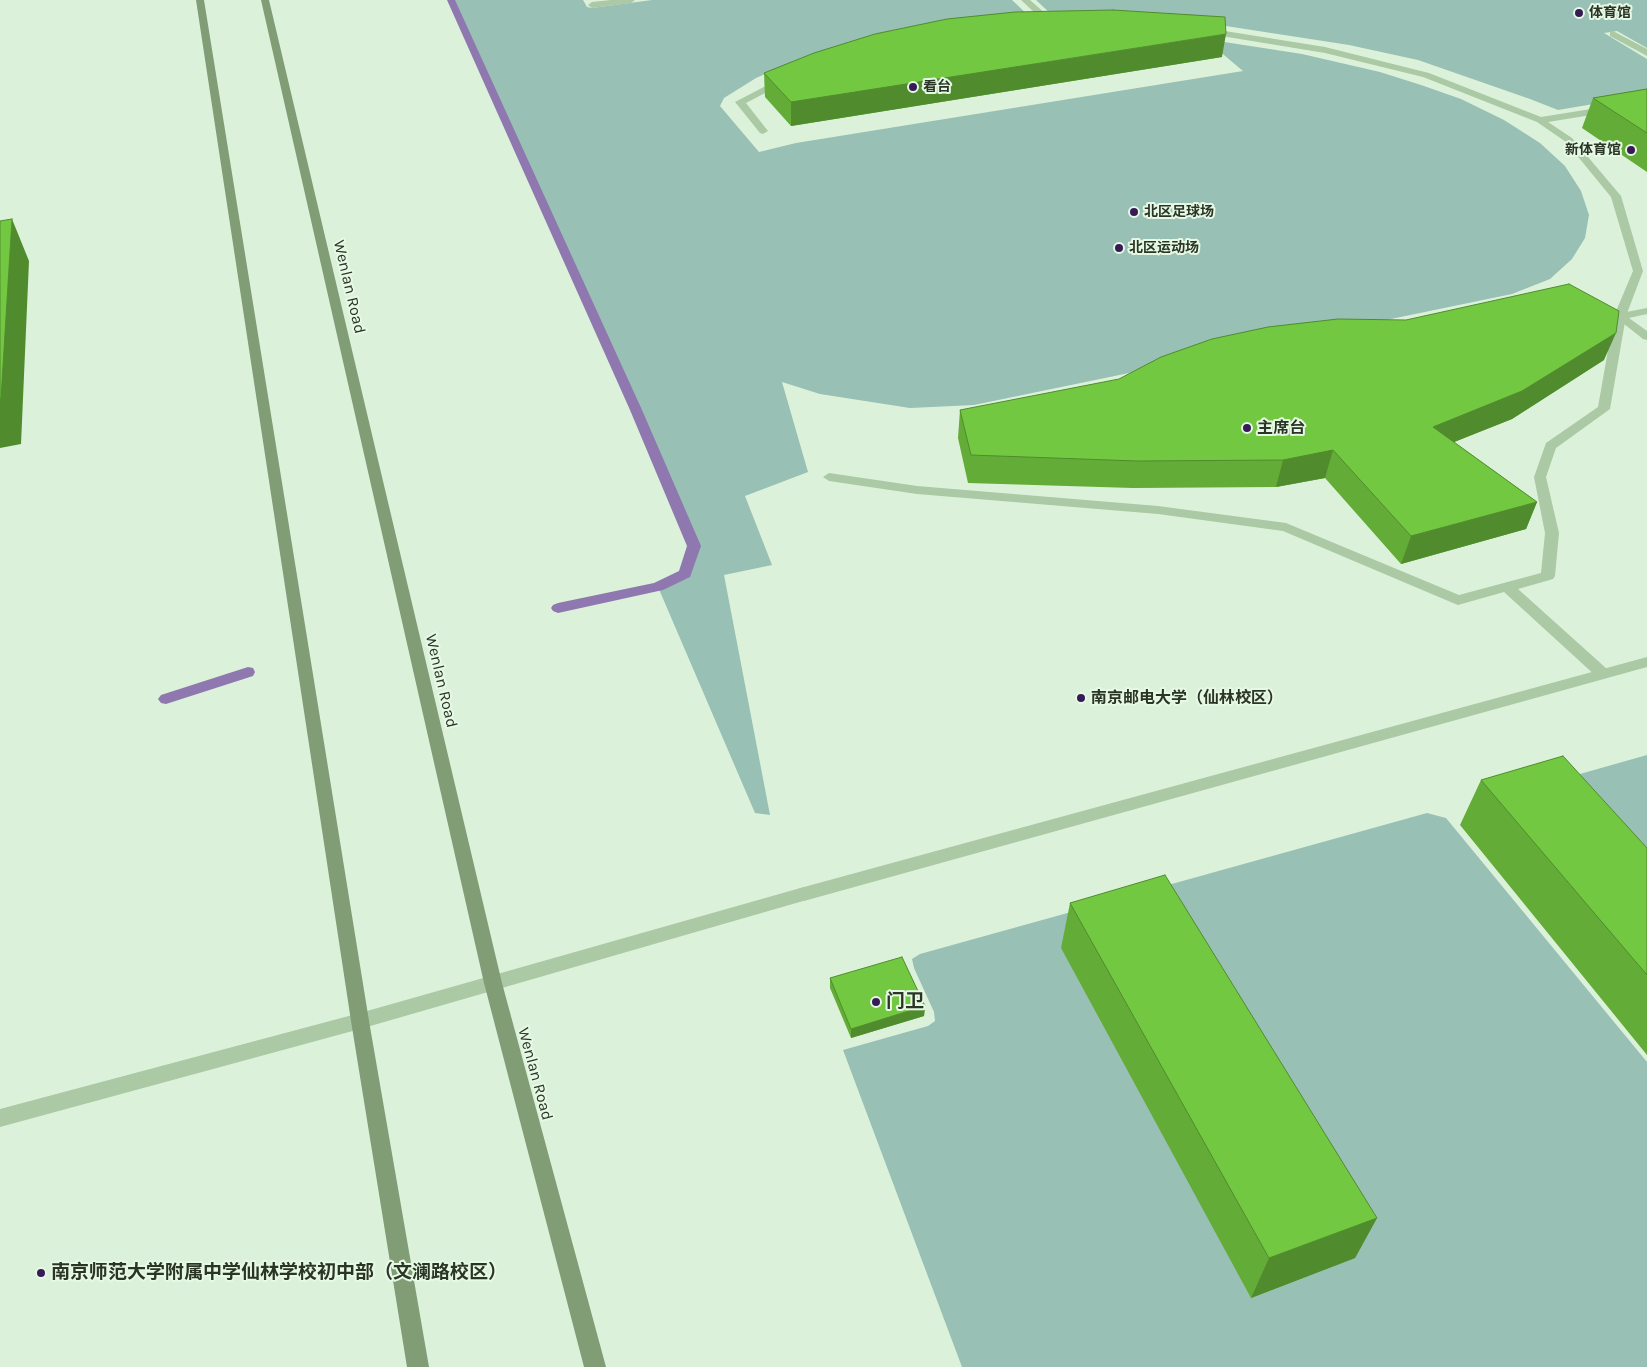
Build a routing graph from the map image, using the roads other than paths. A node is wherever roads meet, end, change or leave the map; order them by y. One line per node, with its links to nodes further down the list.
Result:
1 (200, 0): 22 (main road)
2 (265, 0): 21 (main road, Wenlan Road)
3 (630, 0): 5 (street)
4 (1025, 0): 6 (street)
5 (592, 5)
6 (1052, 25)
7 (1195, 30): 12 (street)
8 (1613, 34): 9 (street)
9 (1647, 53)
10 (789, 77): 13 (street)
11 (1647, 103): 12 (street)
12 (1540, 120): 15 (street)
13 (763, 131)
14 (1647, 311): 15 (street)
15 (1620, 316): 16 (street); 18 (street)
16 (1647, 337)
17 (829, 477): 18 (street)
18 (1507, 587): 20 (street)
19 (1647, 662): 20 (street)
20 (1602, 673): 21 (street)
21 (493, 983): 22 (street); 25 (main road, Wenlan Road)
22 (360, 1020): 23 (street); 24 (main road)
23 (0, 1118)
24 (418, 1367)
25 (595, 1367)

